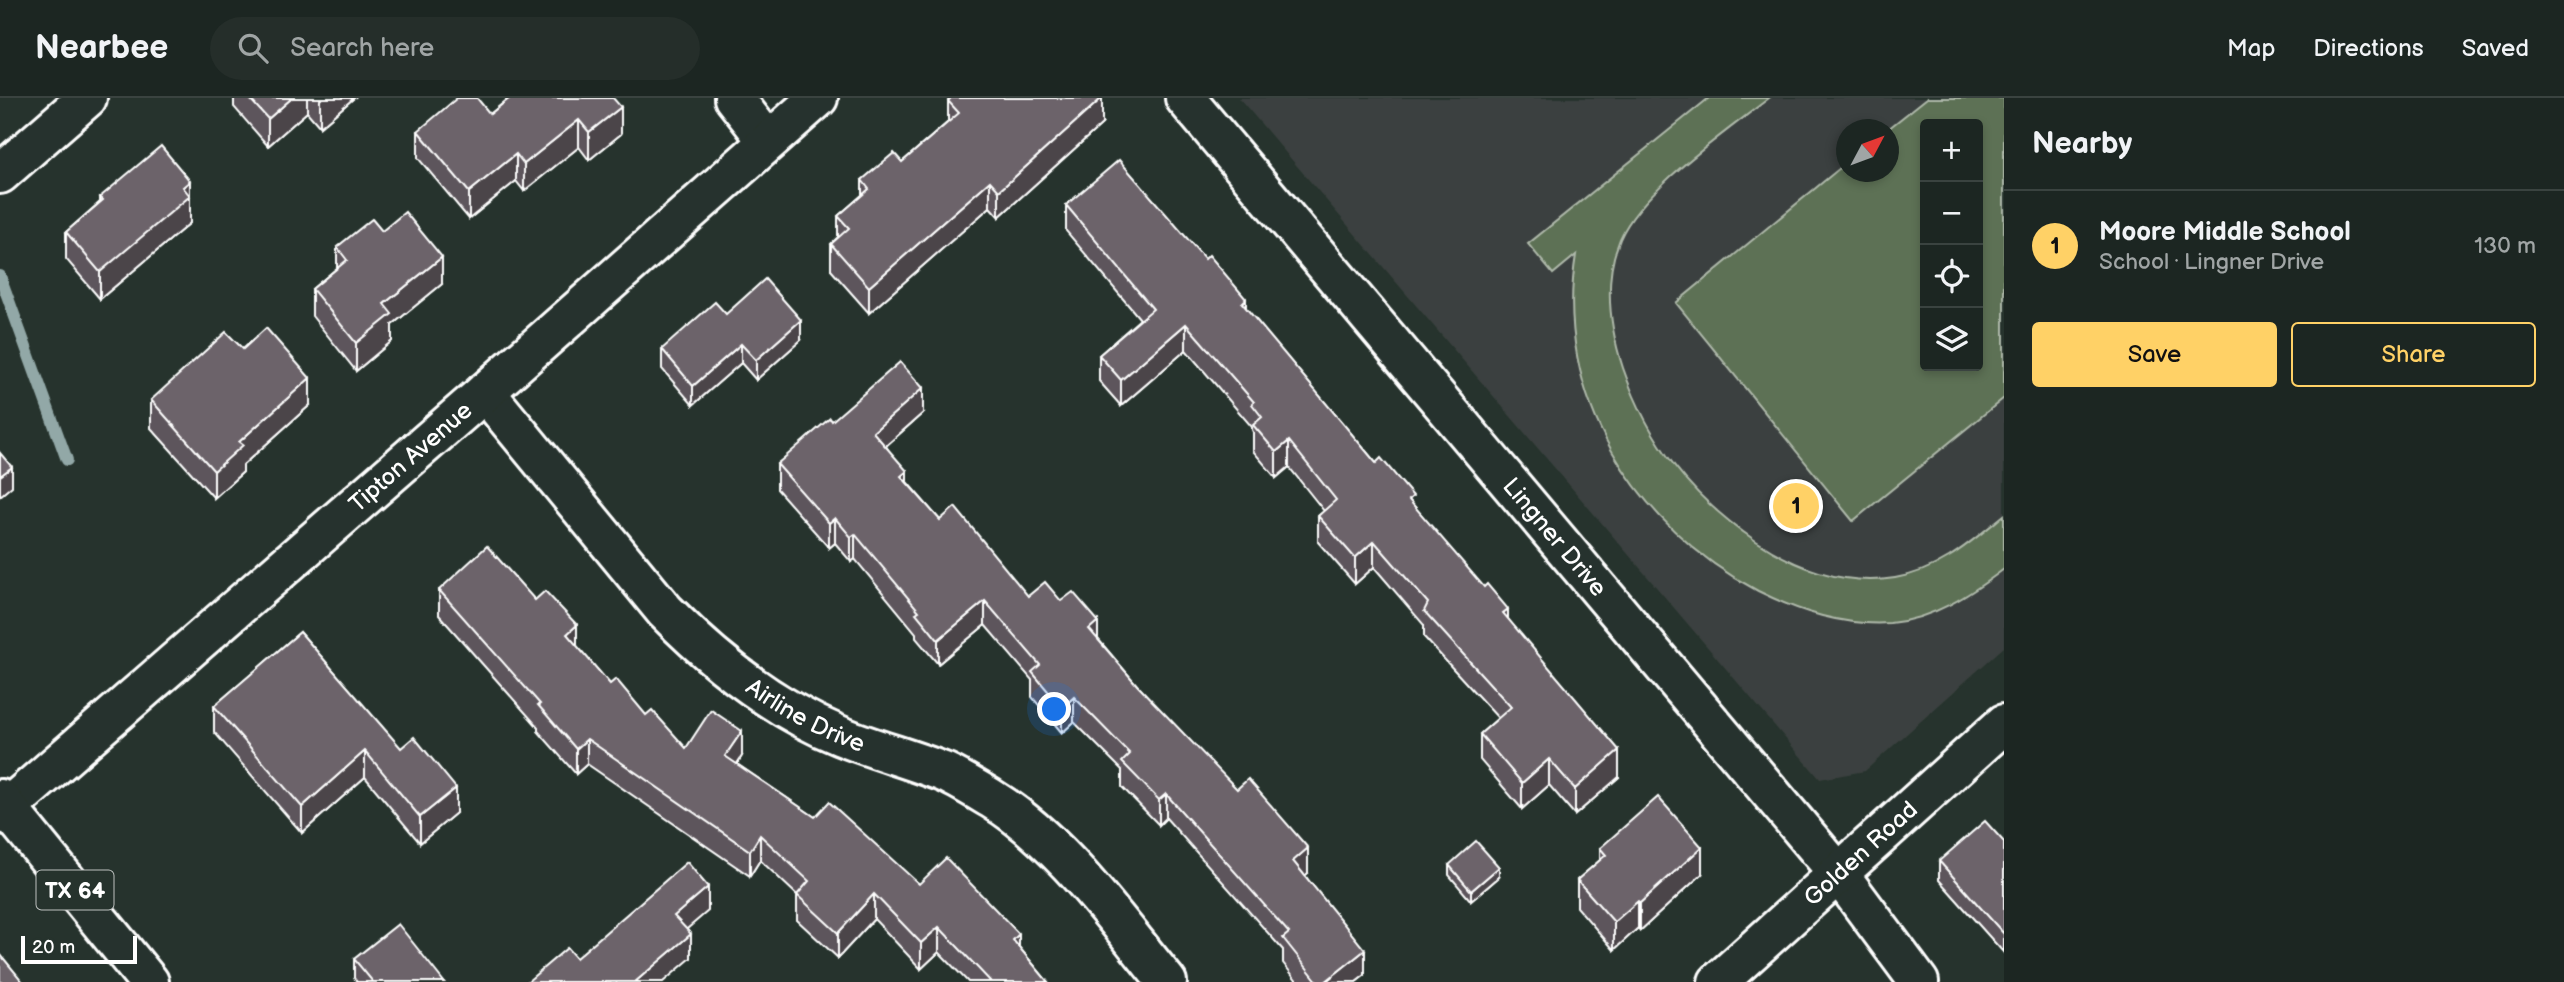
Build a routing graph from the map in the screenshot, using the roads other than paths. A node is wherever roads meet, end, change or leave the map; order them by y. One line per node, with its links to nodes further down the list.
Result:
1 (87, 98): 6 (street)
2 (734, 98): 5 (street)
3 (818, 98): 5 (street, Tipton Avenue)
4 (1185, 98): 10 (street, Lingner Drive)
5 (767, 141): 7 (street, Tipton Avenue)
6 (0, 174)
7 (485, 392): 9 (street, Tipton Avenue); 12 (street, Airline Drive)
8 (2004, 724): 10 (street, Golden Road)
9 (2, 807): 11 (street, TX 64)
10 (1839, 874): 13 (street, Golden Road); 14 (street, Lingner Drive)
11 (149, 982)
12 (1167, 982)
13 (1718, 982)
14 (1919, 982)

